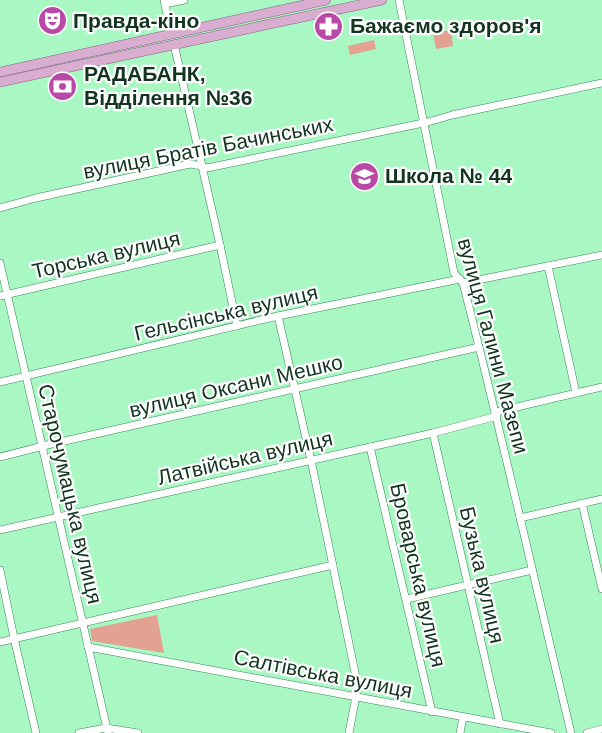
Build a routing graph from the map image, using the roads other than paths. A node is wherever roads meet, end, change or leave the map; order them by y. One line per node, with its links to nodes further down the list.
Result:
1 (183, 0): 5 (street)
2 (327, 0): 6 (main road)
3 (382, 0): 7 (main road)
4 (399, 0): 11 (street, вулиця Галини Мазепи)
5 (164, 2): 6 (street)
6 (171, 34): 8 (main road)
7 (174, 44): 9 (main road); 12 (street)
8 (0, 72)
9 (0, 82)
10 (602, 83): 11 (street, вулиця Братів Бачинських)
11 (423, 123): 12 (street, вулиця Братів Бачинських); 18 (street, вулиця Галини Мазепи)
12 (202, 166): 13 (street, вулиця Братів Бачинських); 14 (street)
13 (0, 208)
14 (220, 245): 19 (street, Торська вулиця); 21 (street)
15 (602, 255): 17 (street, Гельсінська вулиця)
16 (0, 263): 19 (street, Старочумацька вулиця)
17 (548, 266): 18 (street, Гельсінська вулиця); 27 (street)
18 (462, 281): 20 (street, Гельсінська вулиця); 22 (street, вулиця Галини Мазепи)
19 (4, 295): 23 (street, Старочумацька вулиця)
20 (278, 316): 21 (street, Гельсінська вулиця); 26 (street)
21 (237, 326): 23 (street, Гельсінська вулиця)
22 (479, 347): 26 (street, вулиця Оксани Мешко); 28 (street, вулиця Галини Мазепи)
23 (26, 376): 24 (street, Гельсінська вулиця); 30 (street, Старочумацька вулиця)
24 (0, 382)
25 (602, 387): 27 (street, Латвійська вулиця)
26 (294, 390): 30 (street, вулиця Оксани Мешко); 33 (street)
27 (576, 393): 28 (street, Латвійська вулиця)
28 (496, 414): 29 (street, Латвійська вулиця); 37 (street, вулиця Галини Мазепи)
29 (433, 433): 31 (street, Латвійська вулиця); 42 (street, Бузька вулиця)
30 (42, 447): 32 (street, вулиця Оксани Мешко); 36 (street, Старочумацька вулиця)
31 (370, 447): 33 (street, Латвійська вулиця); 44 (street, Броварська вулиця)
32 (0, 457)
33 (311, 460): 36 (street, Латвійська вулиця); 39 (street)
34 (602, 499): 35 (street)
35 (582, 503): 37 (street); 43 (street)
36 (59, 517): 38 (street, Латвійська вулиця); 45 (street, Старочумацька вулиця)
37 (520, 518): 41 (street, вулиця Галини Мазепи)
38 (0, 530)
39 (333, 564): 45 (street); 49 (street)
40 (0, 570): 46 (street)
41 (532, 570): 42 (street); 61 (street, вулиця Галини Мазепи)
42 (467, 585): 44 (street); 52 (street, Бузька вулиця)
43 (602, 589)
44 (406, 599): 50 (street, Броварська вулиця)
45 (83, 622): 46 (street); 48 (street, Старочумацька вулиця)
46 (14, 638): 47 (street); 55 (street)
47 (0, 642)
48 (88, 647): 49 (street, Салтівська вулиця); 54 (street, Старочумацька вулиця)
49 (356, 696): 50 (street, Салтівська вулиця); 58 (street)
50 (432, 712): 51 (street, Салтівська вулиця)
51 (463, 717): 52 (street, Салтівська вулиця); 59 (street)
52 (500, 724): 60 (street, Салтівська вулиця)
53 (602, 729): 62 (street)
54 (107, 730): 56 (street); 57 (street)
55 (36, 733)
56 (79, 733)
57 (138, 733)
58 (349, 733)
59 (460, 733)
60 (551, 733)
61 (571, 733)
62 (587, 733)

